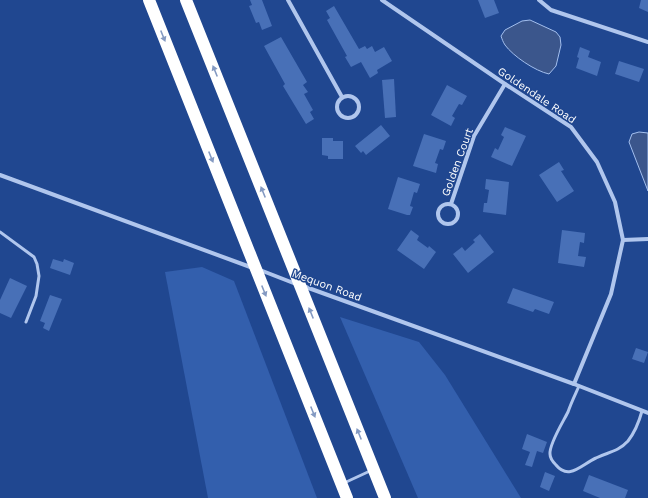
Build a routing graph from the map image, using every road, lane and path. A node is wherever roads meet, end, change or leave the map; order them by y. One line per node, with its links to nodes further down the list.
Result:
1 (149, 0): 20 (highway, one-way to 20)
2 (186, 0): 19 (highway, one-way to 2)
3 (288, 0): 8 (street)
4 (382, 0): 7 (street, Goldendale Road)
5 (539, 0): 6 (street)
6 (648, 42)
7 (505, 84): 10 (street, Golden Court); 13 (street, Goldendale Road)
8 (342, 97): 8 (street)
9 (0, 175): 15 (street, Mequon Road)
10 (451, 204): 10 (street, Golden Court)
11 (0, 232): 14 (lane)
12 (648, 239): 13 (street)
13 (623, 240): 15 (street, Goldendale Road)
14 (26, 322)
15 (574, 384): 16 (street, Mequon Road)
16 (579, 386): 17 (street, Mequon Road); 17 (lane)
17 (642, 410): 18 (street, Mequon Road)
18 (648, 413)
19 (374, 470): 20 (lane); 22 (highway)
20 (341, 484): 21 (highway)
21 (347, 498)
22 (385, 498)

